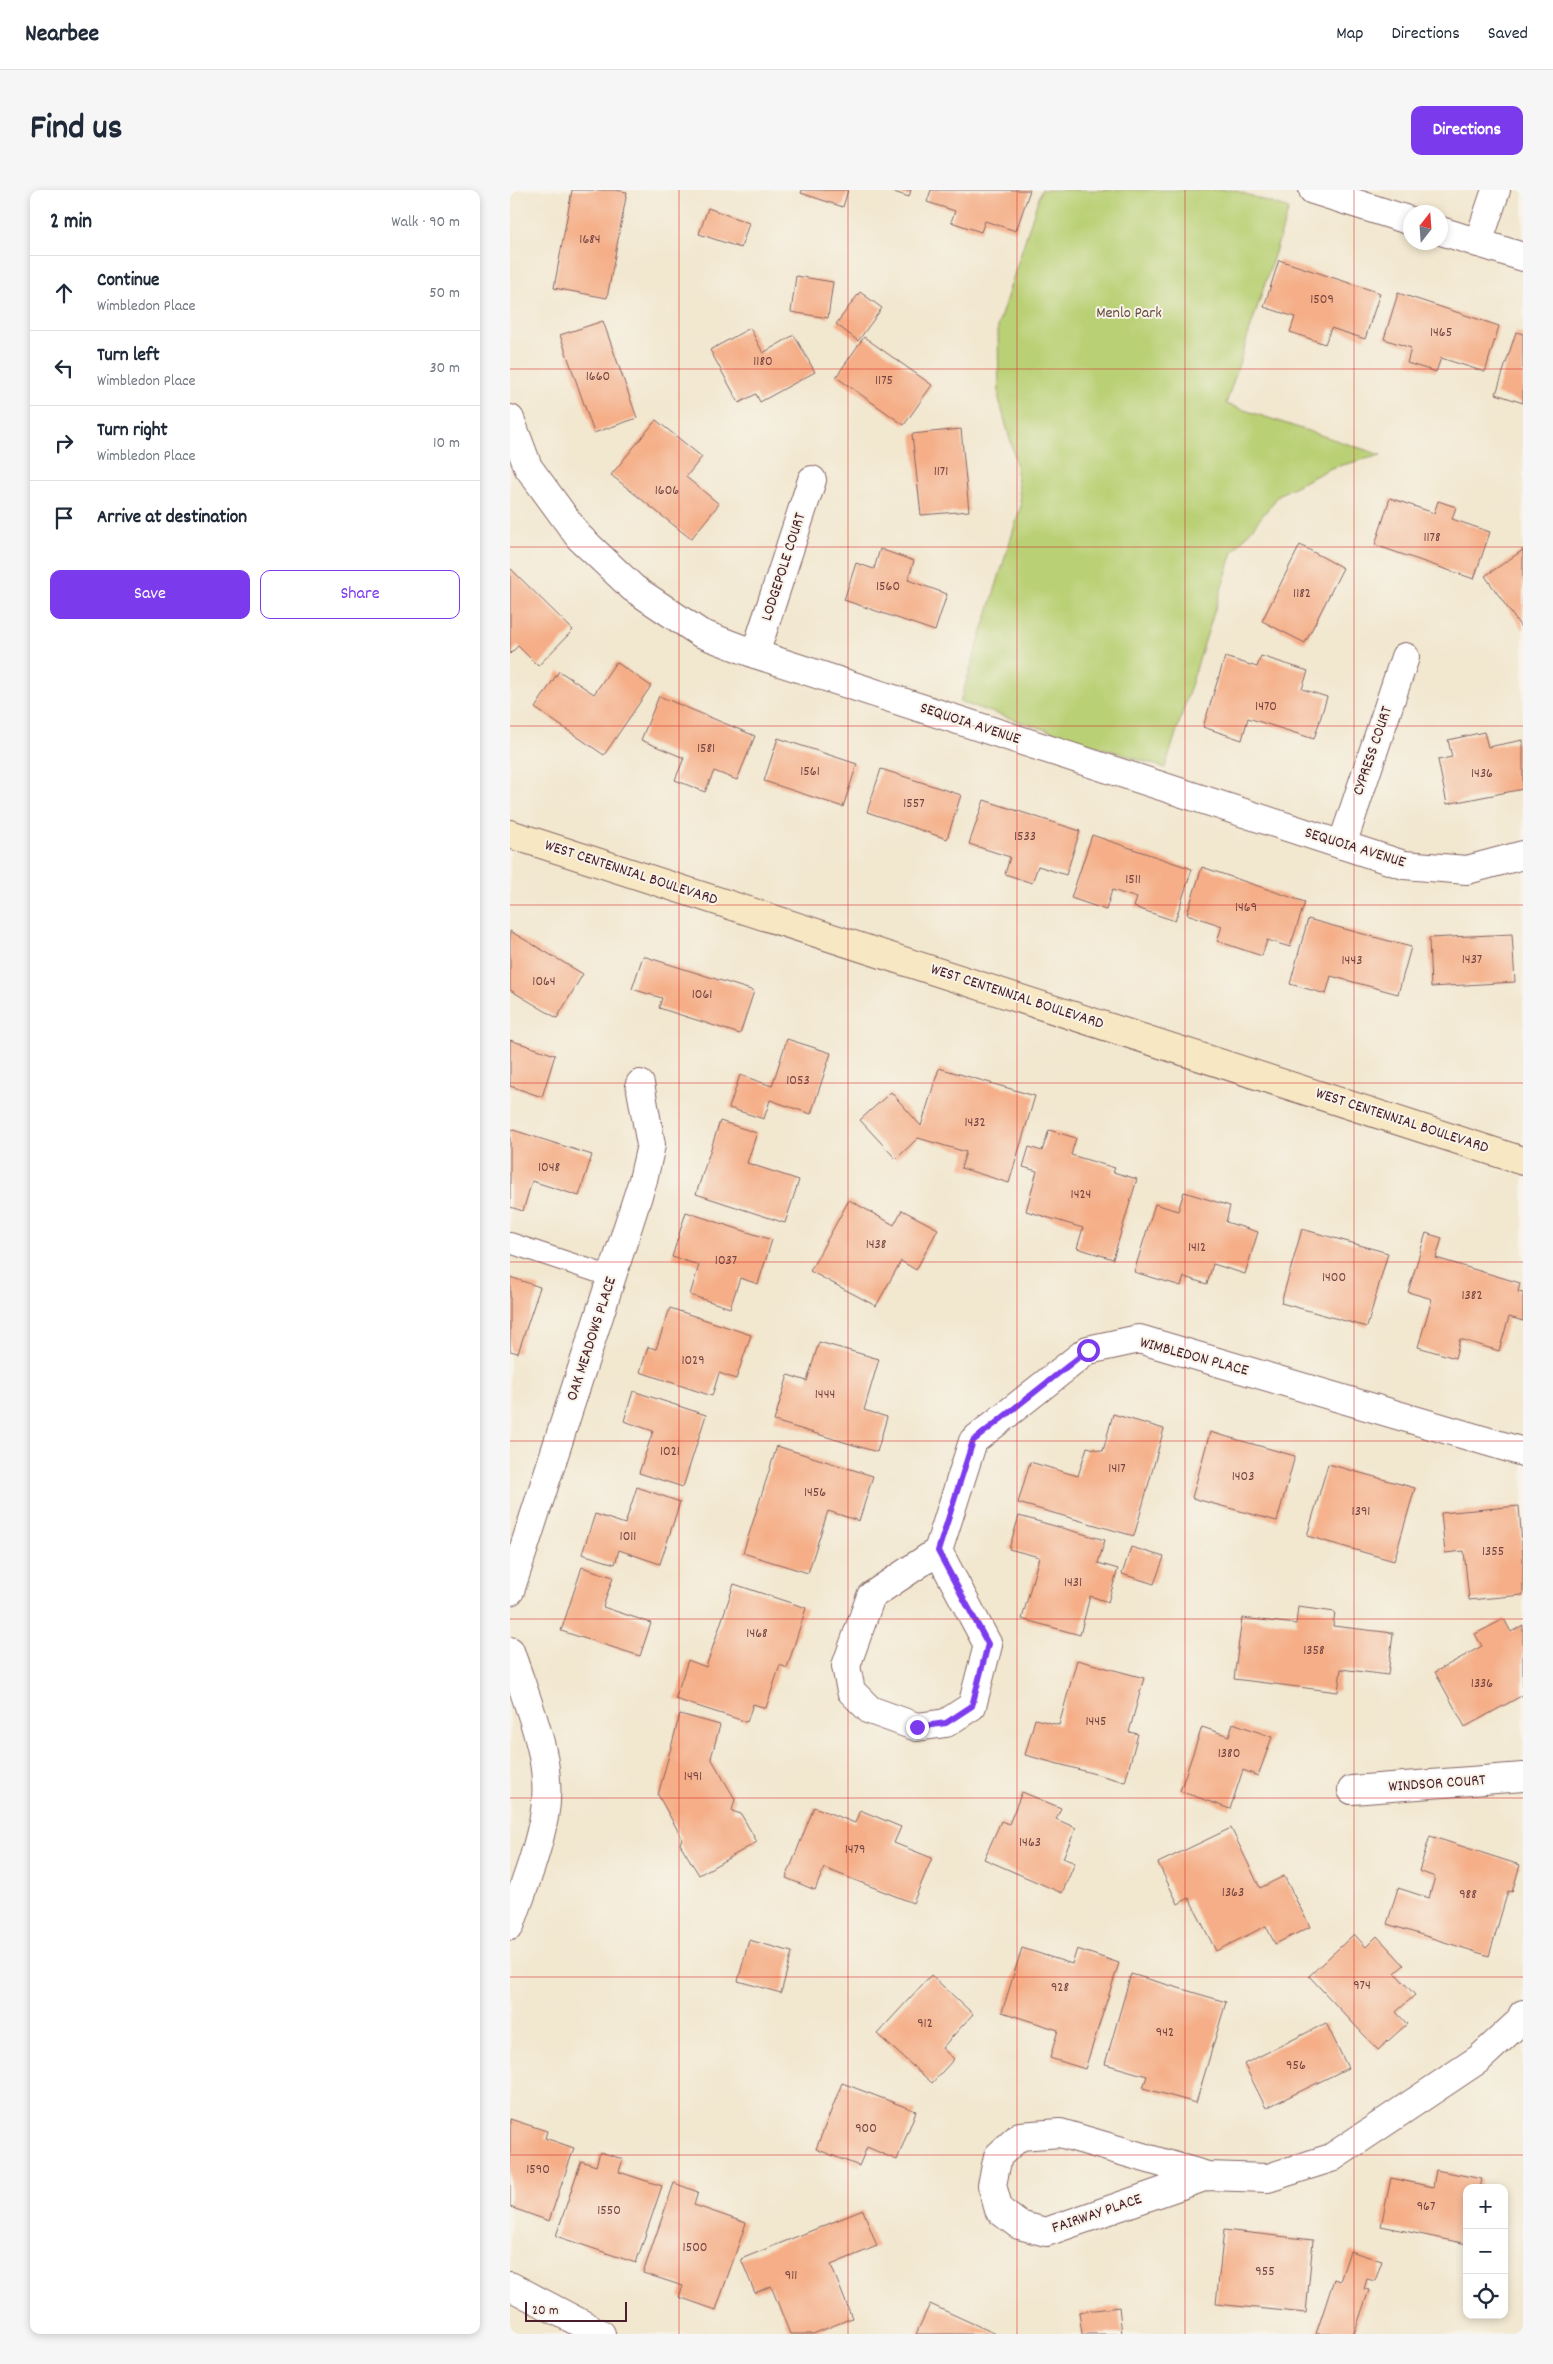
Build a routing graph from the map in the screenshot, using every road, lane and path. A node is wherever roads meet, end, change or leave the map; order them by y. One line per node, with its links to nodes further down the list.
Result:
1 (1313, 190): 3 (street)
2 (1496, 190): 5 (street)
3 (1403, 219)
4 (1448, 234): 5 (street)
5 (1478, 243): 6 (street)
6 (1523, 257)
7 (510, 419): 8 (street, SEQUOIA AVENUE)
8 (519, 473): 10 (street, SEQUOIA AVENUE)
9 (812, 480): 10 (street, LODGEPOLE COURT)
10 (755, 654): 13 (street, SEQUOIA AVENUE)
11 (1405, 656): 13 (street, CYPRESS COURT)
12 (510, 834): 16 (main road, WEST CENTENNIAL BOULEVARD)
13 (1342, 845): 14 (street, SEQUOIA AVENUE)
14 (1523, 855)
15 (640, 1084): 18 (street, OAK MEADOWS PLACE)
16 (1523, 1161)
17 (510, 1243): 18 (lane)
18 (612, 1277): 21 (street, OAK MEADOWS PLACE)
19 (1523, 1452): 20 (street, WIMBLEDON PLACE)
20 (938, 1551): 20 (street)
21 (510, 1591)
22 (510, 1651): 25 (street)
23 (1523, 1778): 24 (street, WINDSOR COURT)
24 (1352, 1790)
25 (510, 1926)
26 (1523, 2014): 27 (street, FAIRWAY PLACE)
27 (1207, 2176): 27 (street, FAIRWAY PLACE)
28 (510, 2286): 29 (street)
29 (601, 2334)

